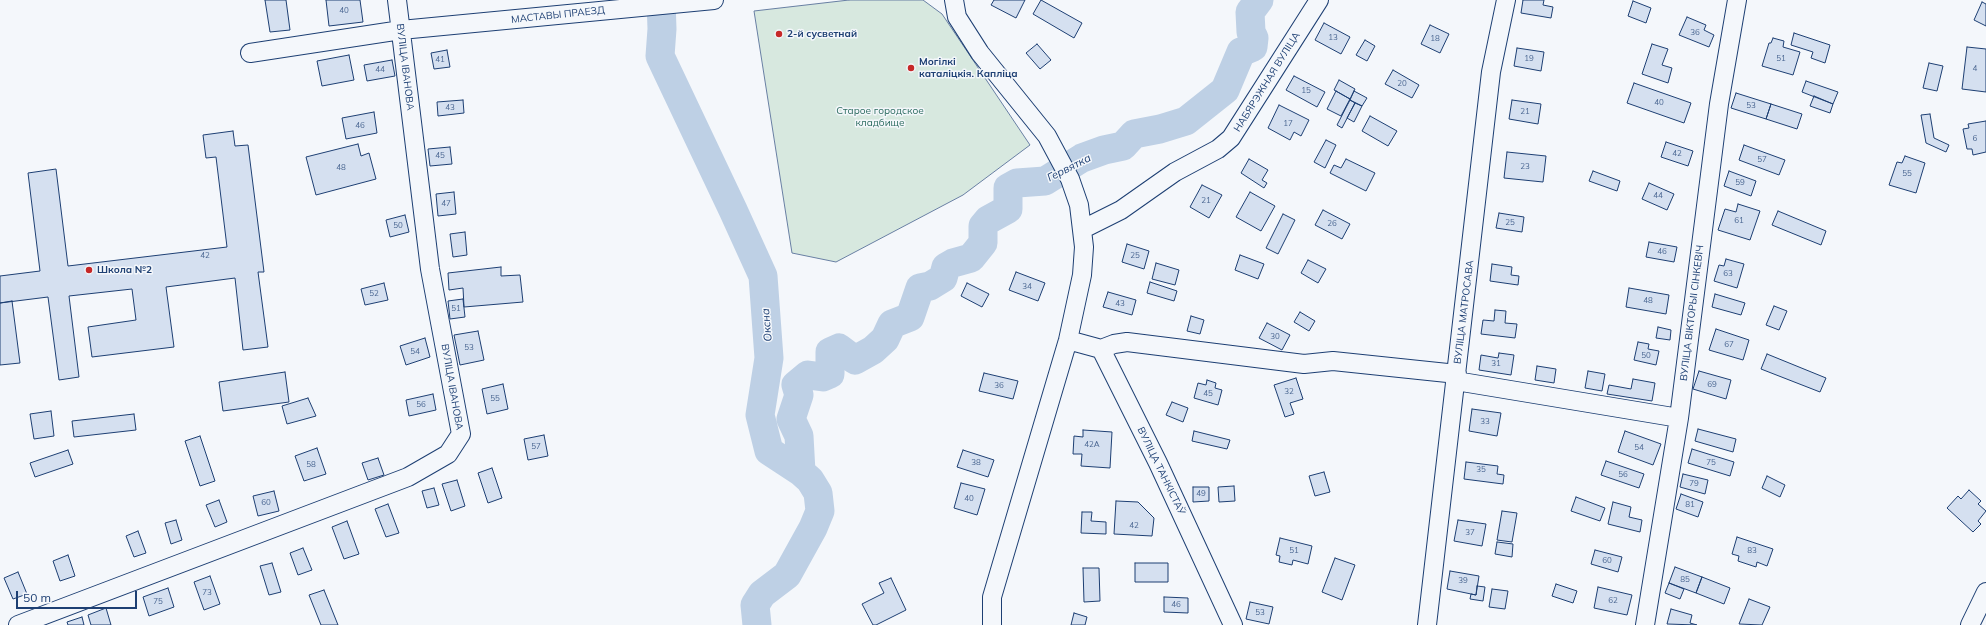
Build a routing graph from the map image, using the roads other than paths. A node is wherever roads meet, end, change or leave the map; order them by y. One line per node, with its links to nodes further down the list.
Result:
1 (397, 0): 7 (street, ВУЛІЦА ІВАНОВА)
2 (714, 0): 7 (street, МАСТАВЫ ПРАЕЗД)
3 (954, 0): 9 (street)
4 (1319, 0): 9 (street, НАБЯРЭЖНАЯ ВУЛІЦА)
5 (1506, 0): 12 (street, ВУЛІЦА МАТРОСАВА)
6 (1737, 0): 13 (street, ВУЛІЦА ВІКТОРЫІ СІНКЕВІЧ)
7 (401, 30): 8 (street, МАСТАВЫ ПРАЕЗД); 15 (street, ВУЛІЦА ІВАНОВА)
8 (250, 53)
9 (1083, 229): 10 (street)
10 (1068, 340): 11 (street); 16 (street)
11 (1100, 348): 12 (street); 17 (street, ВУЛІЦА ТАНКІСТАЎ)
12 (1456, 377): 13 (street); 18 (street, ВУЛІЦА МАТРОСАВА)
13 (1679, 418): 19 (street, ВУЛІЦА ВІКТОРЫІ СІНКЕВІЧ)
14 (1986, 592): 20 (street)
15 (18, 625)
16 (992, 625)
17 (1233, 625)
18 (1426, 625)
19 (1645, 625)
20 (1970, 625)

